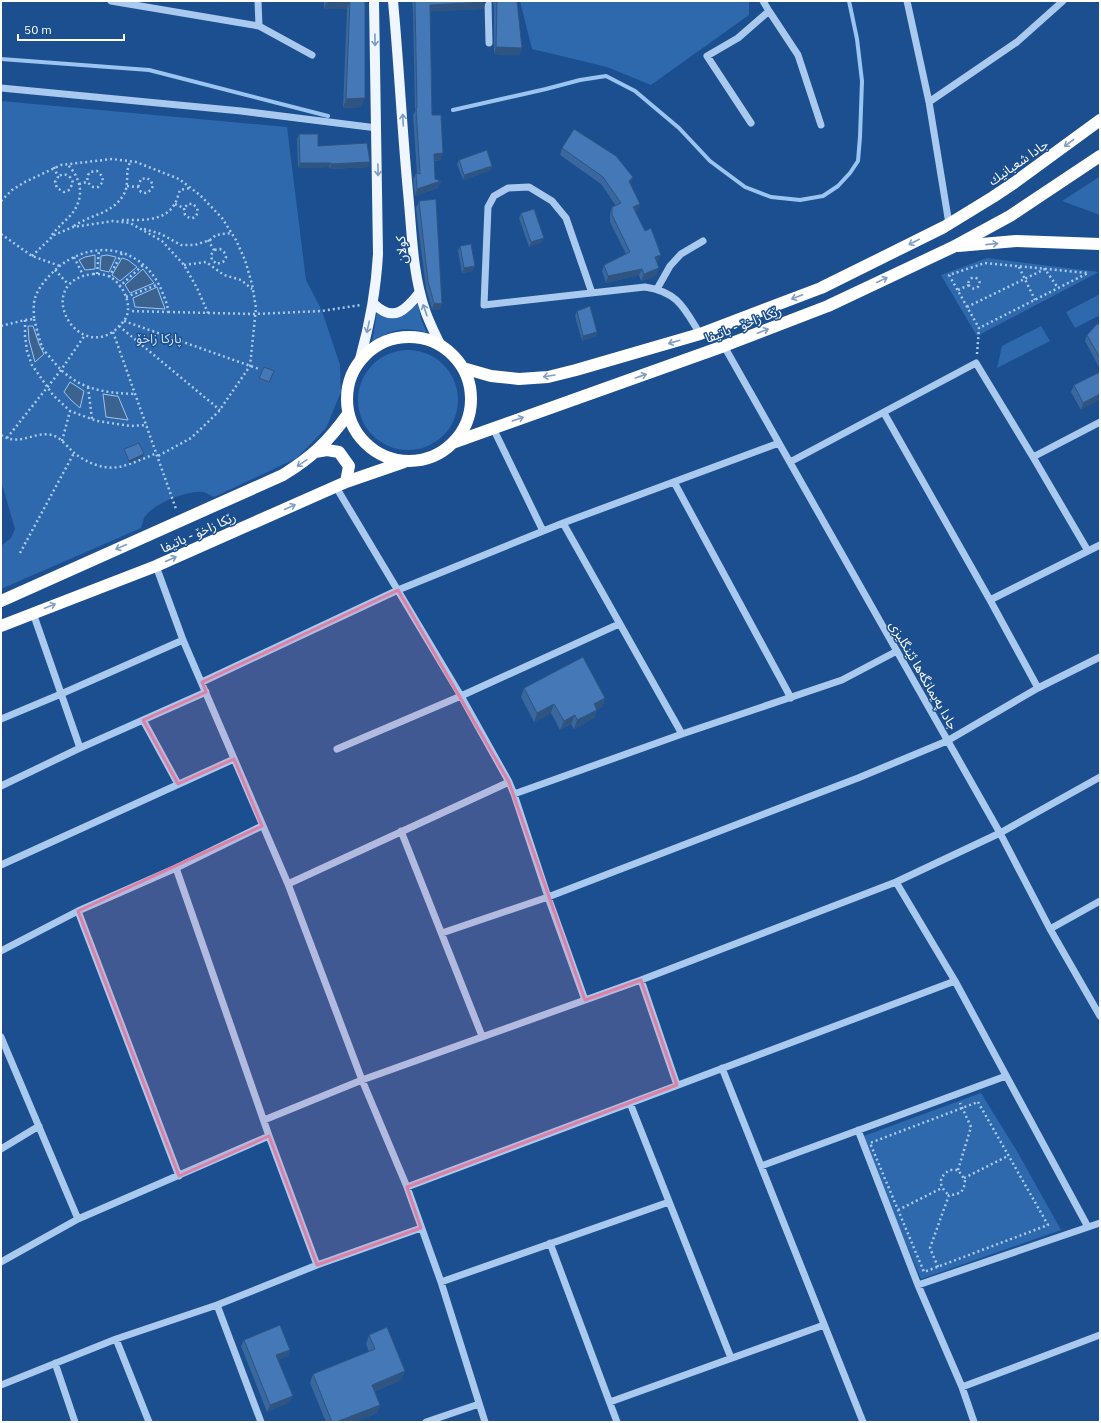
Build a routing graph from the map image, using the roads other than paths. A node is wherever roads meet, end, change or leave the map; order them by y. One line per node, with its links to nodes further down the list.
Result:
1 (111, 1): 10 (street)
2 (258, 1): 10 (street)
3 (374, 1): 18 (main road, one-way to 18)
4 (393, 1): 25 (main road, كولان, one-way to 4)
5 (488, 1): 11 (street)
6 (763, 1): 9 (street)
7 (907, 1): 14 (street)
8 (1063, 1): 14 (street)
9 (769, 11): 16 (street); 17 (street)
10 (259, 26): 12 (street)
11 (489, 43)
12 (312, 55)
13 (1, 88): 18 (street)
14 (928, 102): 20 (street)
15 (1100, 120): 20 (highway, جادا شعبانيك, one-way to 20)
16 (751, 123)
17 (821, 125)
18 (377, 128): 27 (main road, one-way to 27)
19 (1100, 156): 23 (highway, رێکا زاخۆ - باتیفا)
20 (949, 224): 28 (highway, رێکا زاخۆ - باتیفا, one-way to 28)
21 (703, 240): 24 (street)
22 (1100, 244): 23 (highway, one-way to 22)
23 (953, 247): 30 (highway, رێکا زاخۆ - باتیفا, one-way to 23)
24 (657, 288): 26 (street); 28 (street)
25 (420, 292): 27 (main road); 29 (main road, كولان, one-way to 25)
26 (592, 292): 26 (street)
27 (374, 304): 31 (main road, one-way to 31)
28 (700, 334): 32 (highway, رێکا زاخۆ - باتیفا, one-way to 32)
29 (441, 346): 31 (highway); 32 (highway)
30 (724, 346): 36 (highway, رێکا زاخۆ - باتیفا, one-way to 30); 38 (street, جادا په‌يمانگه‌ها ئێنگليزى)
31 (360, 360): 34 (highway)
32 (463, 368): 37 (highway)
33 (884, 413): 40 (street); 42 (street); 51 (street)
34 (348, 414): 39 (highway, رێکا زاخۆ - باتیفا); 41 (highway)
35 (1100, 422): 40 (street)
36 (493, 428): 37 (highway, رێکا زاخۆ - باتیفا); 46 (street)
37 (455, 442): 41 (highway)
38 (779, 443): 42 (street, جادا په‌يمانگه‌ها ئێنگليزى); 43 (street)
39 (315, 452): 44 (highway); 52 (highway, رێکا زاخۆ - باتیفا, one-way to 52)
40 (1033, 457): 48 (street)
41 (404, 462): 44 (highway, رێکا زاخۆ - باتیفا)
42 (790, 462): 57 (street, جادا په‌يمانگه‌ها ئێنگليزى)
43 (674, 482): 45 (street); 64 (street)
44 (341, 484): 49 (highway, رێکا زاخۆ - باتیفا, one-way to 44); 50 (street)
45 (563, 523): 46 (street); 54 (street)
46 (543, 531): 50 (street)
47 (1100, 545): 48 (street)
48 (1088, 551): 51 (street)
49 (156, 566): 53 (highway, رێکا زاخۆ - باتیفا, one-way to 49); 56 (street)
50 (398, 590): 59 (street); 63 (street)
51 (990, 600): 60 (street)
52 (1, 601)
53 (33, 613): 55 (highway, رێکا زاخۆ - باتیفا); 62 (street)
54 (619, 624): 63 (street); 67 (street)
55 (1, 626)
56 (183, 640): 59 (street); 62 (street)
57 (897, 651): 64 (street); 68 (street, جادا په‌يمانگه‌ها ئێنگليزى)
58 (1100, 657): 60 (street)
59 (202, 682): 61 (street)
60 (1038, 688): 68 (street)
61 (206, 692): 66 (street); 71 (street)
62 (61, 694): 65 (street); 69 (street)
63 (461, 696): 70 (street); 73 (street)
64 (790, 698): 67 (street)
65 (1, 719)
66 (143, 720): 69 (street); 74 (street)
67 (682, 734): 76 (street)
68 (948, 740): 79 (street, جادا په‌يمانگه‌ها ئێنگليزى); 84 (street)
69 (80, 748): 75 (street)
70 (337, 748)
71 (234, 759): 74 (street); 77 (street)
72 (1100, 777): 79 (street)
73 (509, 782): 76 (street); 78 (street)
74 (178, 784): 80 (street)
75 (1, 786)
76 (514, 794): 84 (street)
77 (262, 826): 81 (street); 83 (street)
78 (402, 831): 83 (street); 88 (street)
79 (1000, 833): 82 (street); 87 (street, جادا په‌يمانگه‌ها ئێنگليزى)
80 (1, 865)
81 (176, 868): 86 (street); 101 (street)
82 (896, 882): 90 (street); 91 (street)
83 (288, 884): 98 (street)
84 (548, 897): 88 (street); 92 (street)
85 (1100, 901): 87 (street)
86 (78, 911): 89 (street); 107 (street)
87 (1050, 929): 93 (street, جادا په‌يمانگه‌ها ئێنگليزى)
88 (442, 933): 94 (street)
89 (1, 950)
90 (641, 980): 92 (street); 99 (street)
91 (955, 981): 96 (street); 97 (street)
92 (585, 1000): 94 (street)
93 (1100, 1016)
94 (482, 1036): 98 (street)
95 (1, 1037): 102 (street)
96 (722, 1068): 99 (street); 106 (street)
97 (1006, 1076): 103 (street); 112 (street)
98 (362, 1080): 101 (street); 108 (street)
99 (677, 1085): 100 (street)
100 (630, 1102): 108 (street); 109 (street)
101 (264, 1120): 104 (street)
102 (39, 1126): 105 (street); 110 (street)
103 (858, 1130): 106 (street); 118 (street)
104 (269, 1136): 107 (street); 116 (street)
105 (1, 1149)
106 (761, 1166): 120 (street)
107 (179, 1176): 110 (street)
108 (407, 1187): 113 (street)
109 (669, 1202): 114 (street); 123 (street)
110 (78, 1219): 115 (street)
111 (1100, 1223): 112 (street)
112 (1088, 1227): 118 (street)
113 (421, 1228): 116 (street); 117 (street)
114 (550, 1243): 117 (street); 127 (street)
115 (1, 1262)
116 (317, 1265): 119 (street)
117 (441, 1282): 128 (street)
118 (918, 1285): 126 (street)
119 (216, 1305): 122 (street); 131 (street)
120 (824, 1325): 123 (street); 135 (street)
121 (1100, 1335): 126 (street)
122 (116, 1339): 124 (street); 130 (street)
123 (731, 1358): 127 (street)
124 (55, 1364): 125 (street); 129 (street)
125 (1, 1385)
126 (962, 1388): 136 (street)
127 (610, 1402): 134 (street)
128 (479, 1404): 132 (street); 133 (street)
129 (76, 1422)
130 (149, 1422)
131 (261, 1422)
132 (426, 1422)
133 (485, 1422)
134 (617, 1422)
135 (863, 1422)
136 (974, 1422)

